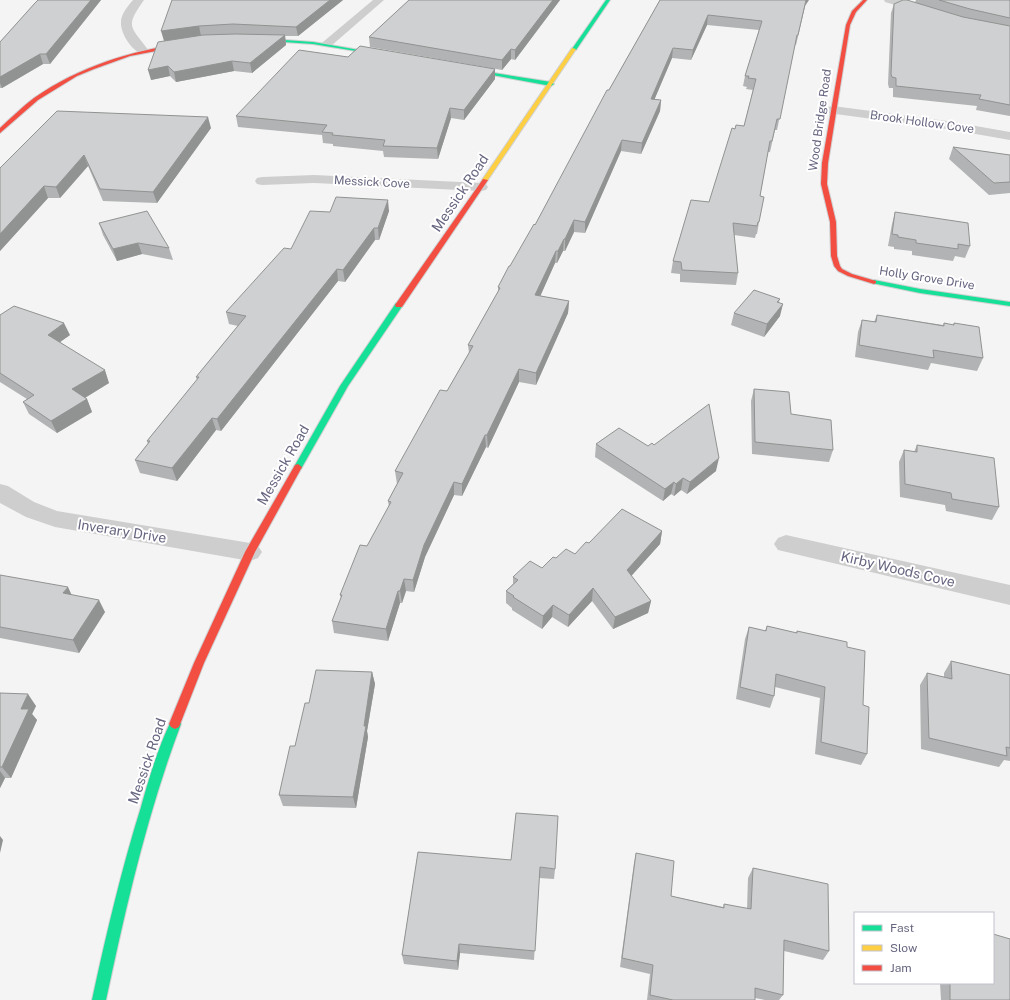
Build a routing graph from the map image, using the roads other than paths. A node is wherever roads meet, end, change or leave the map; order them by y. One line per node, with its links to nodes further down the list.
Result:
1 (139, 0): 10 (street)
2 (379, 0): 9 (street)
3 (608, 0): 13 (street, Messick Road)
4 (865, 0): 14 (street, Wood Bridge Road)
5 (889, 0): 6 (street)
6 (937, 15)
7 (250, 39): 9 (street)
8 (192, 43): 10 (street)
9 (328, 44): 11 (street)
10 (143, 51): 15 (street)
11 (397, 57)
12 (458, 68): 13 (street)
13 (551, 84): 18 (street, Messick Road)
14 (833, 110): 16 (street, Brook Hollow Cove); 19 (street, Wood Bridge Road)
15 (0, 132)
16 (1010, 136)
17 (262, 181): 18 (street, Messick Cove)
18 (481, 187): 23 (street, Messick Road)
19 (841, 271): 20 (street, Holly Grove Drive)
20 (1010, 304)
21 (0, 492): 23 (street, Inverary Drive)
22 (786, 544): 24 (street, Kirby Woods Cove)
23 (250, 552): 25 (street, Messick Road)
24 (1010, 595)
25 (99, 1000)

